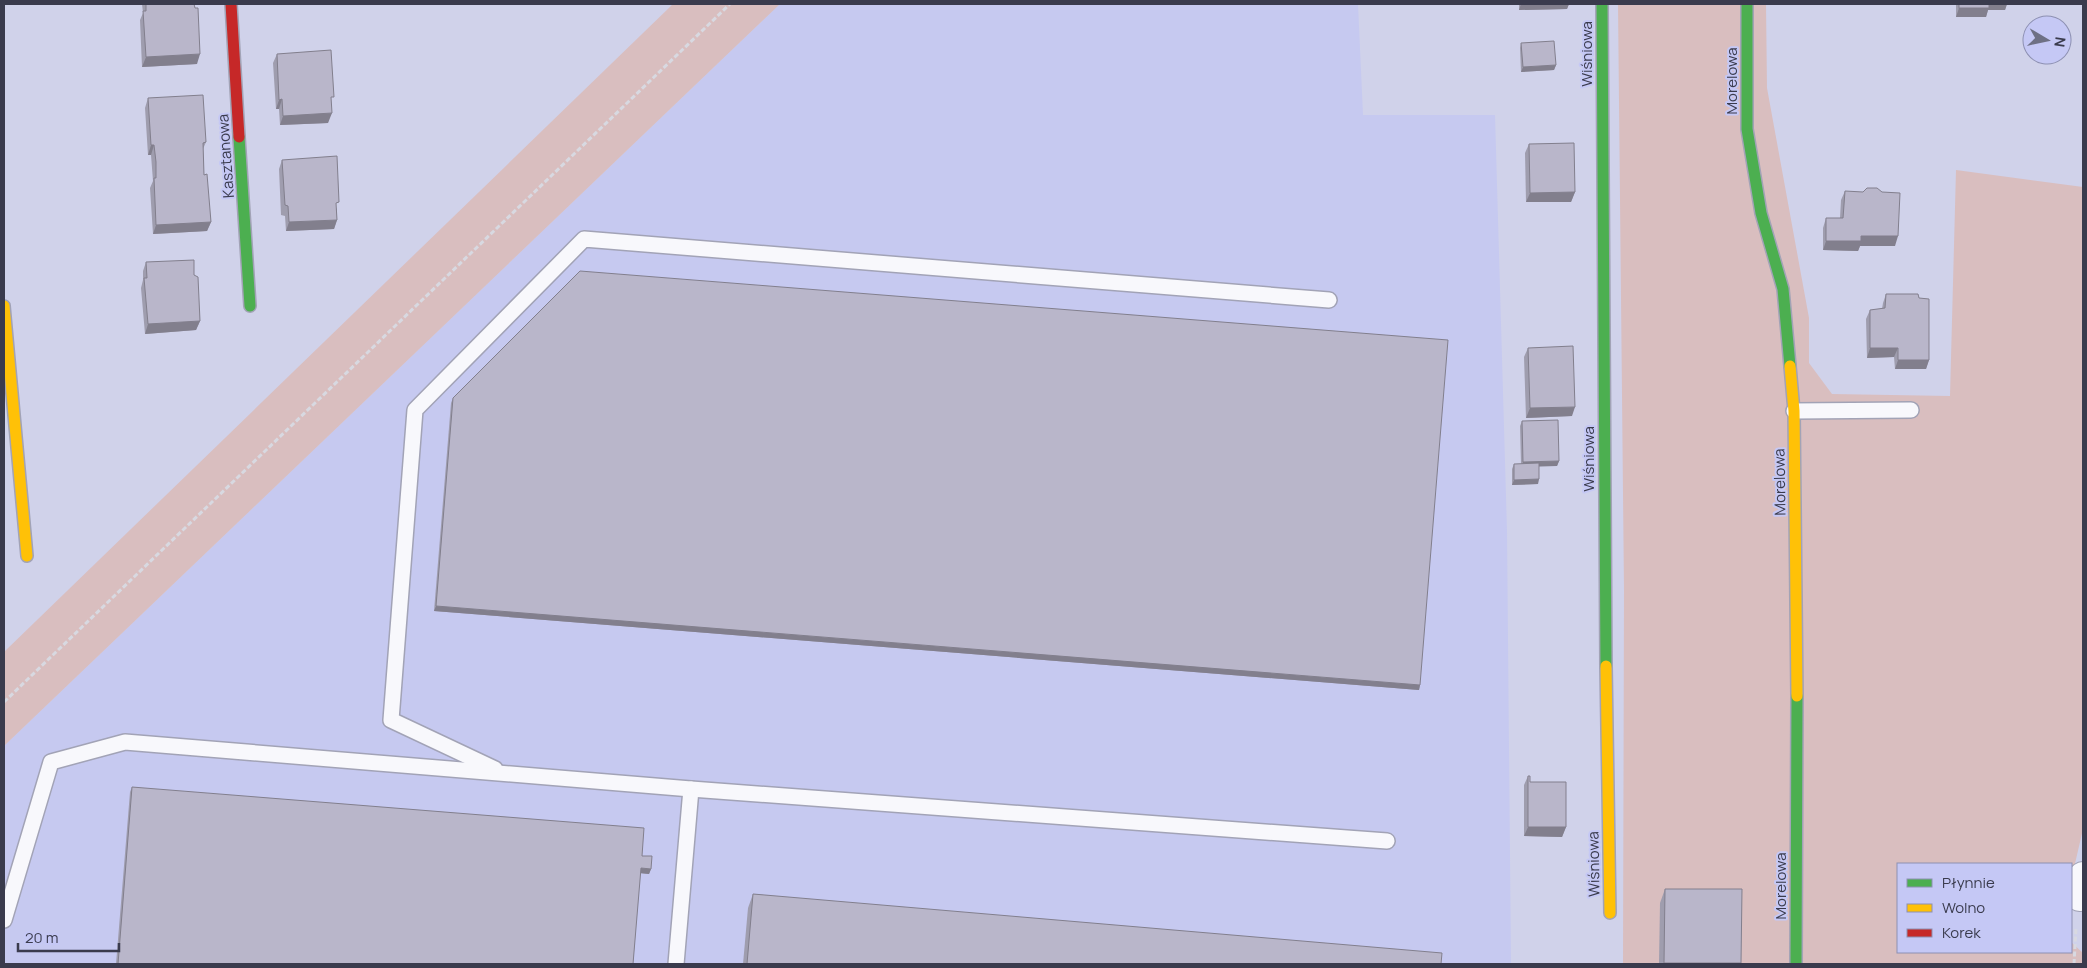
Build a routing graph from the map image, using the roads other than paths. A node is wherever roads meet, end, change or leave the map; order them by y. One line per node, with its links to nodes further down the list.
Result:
1 (231, 4): 6 (street, Kasztanowa)
2 (1602, 4): 13 (street, Wiśniowa)
3 (1747, 4): 7 (street, Morelowa)
4 (1329, 300): 10 (lane)
5 (4, 306): 9 (street)
6 (250, 306)
7 (1794, 410): 8 (lane); 16 (street, Morelowa)
8 (1911, 410)
9 (27, 556)
10 (506, 774): 11 (lane); 14 (lane)
11 (691, 789): 12 (lane); 15 (lane)
12 (1387, 841)
13 (1610, 913)
14 (4, 920)
15 (676, 964)
16 (1796, 964)

